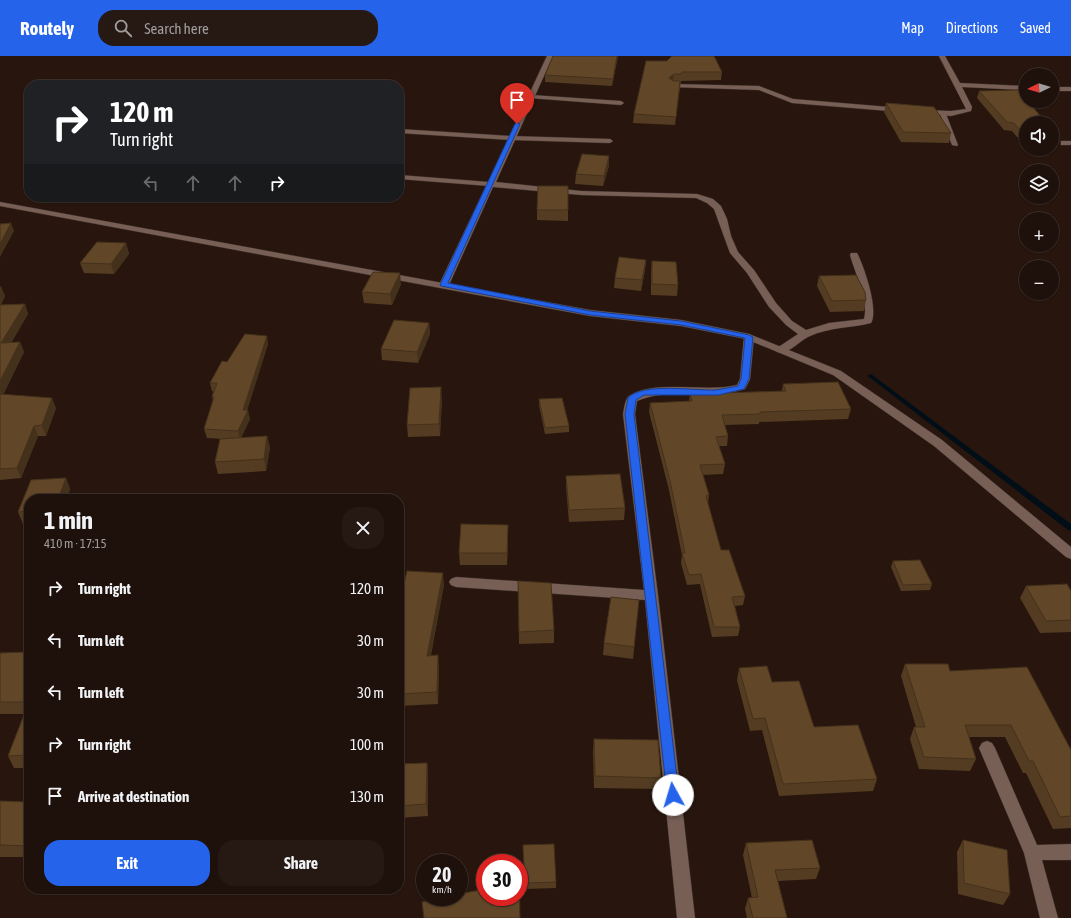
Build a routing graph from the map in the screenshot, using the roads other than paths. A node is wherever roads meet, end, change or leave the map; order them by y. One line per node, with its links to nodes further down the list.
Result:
1 (550, 56): 8 (street)
2 (942, 56): 3 (street)
3 (956, 85): 5 (street); 10 (street)
4 (673, 86): 10 (street)
5 (1019, 88)
6 (1059, 89): 7 (street)
7 (1071, 90)
8 (531, 96): 9 (lane); 12 (street)
9 (621, 103)
10 (943, 114): 14 (lane)
11 (404, 131): 12 (lane)
12 (511, 138): 13 (lane); 16 (street)
13 (610, 141)
14 (955, 145)
15 (404, 177): 16 (lane)
16 (489, 184): 19 (street); 20 (street)
17 (0, 204): 19 (street)
18 (854, 255): 20 (street)
19 (444, 285): 21 (street)
20 (805, 334): 22 (street)
21 (749, 337): 22 (street); 25 (street)
22 (781, 350): 23 (street)
23 (1071, 554)
24 (456, 582): 25 (street)
25 (651, 595): 29 (street)
26 (987, 748): 28 (street)
27 (1071, 852): 28 (street)
28 (1032, 853): 30 (street)
29 (686, 918)
30 (1049, 918)

